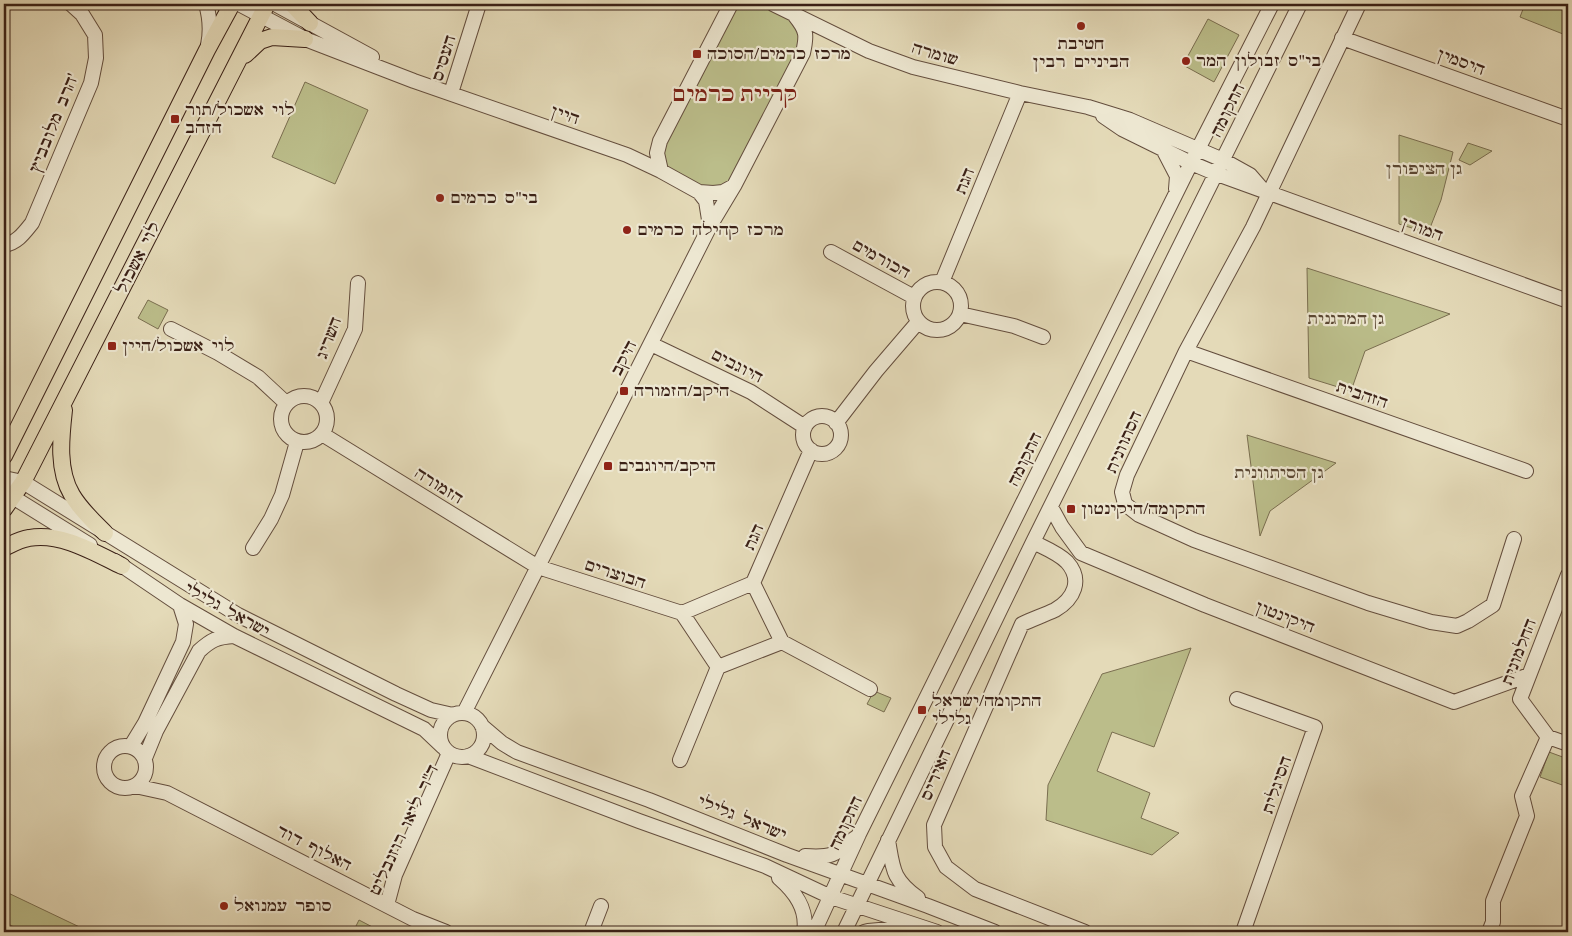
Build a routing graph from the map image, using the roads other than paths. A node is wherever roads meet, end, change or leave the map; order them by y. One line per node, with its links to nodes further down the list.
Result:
1 (71, 4): 42 (street, הרב מלובביץ')
2 (206, 4): 19 (street)
3 (232, 4): 19 (main road, לוי אשכול)
4 (239, 4): 13 (street, היין)
5 (275, 4): 15 (street, היין)
6 (292, 4): 15 (main road)
7 (479, 4): 24 (street, העסיס)
8 (731, 4): 28 (street)
9 (773, 4): 14 (street, שומרה)
10 (1272, 4): 26 (street, התקומה)
11 (1300, 4): 27 (street, התקומה)
12 (1359, 4): 17 (street, הסתוונית)
13 (264, 10): 18 (street, היין); 21 (main road, לוי אשכול)
14 (795, 16): 16 (street, שומרה); 20 (street, היקב)
15 (310, 23): 22 (street, היין)
16 (834, 34): 20 (street, היקב); 23 (street, שומרה)
17 (1342, 38): 25 (street, היסמין); 38 (street, הסתוונית)
18 (305, 39): 21 (main road); 22 (street, היין)
19 (206, 50): 62 (main road, לוי אשכול)
20 (803, 53): 37 (street, היקב)
21 (238, 62): 54 (main road, לוי אשכול)
22 (414, 81): 24 (street, היין)
23 (1020, 93): 29 (street, שומרה); 44 (street, הגת)
24 (451, 94): 31 (street, היין)
25 (1568, 119)
26 (1210, 126): 29 (street); 30 (street, התקומה)
27 (1235, 137): 32 (street, התקומה); 36 (street)
28 (660, 141): 31 (street); 34 (street)
29 (1165, 142): 30 (street, שומרה); 33 (street, שומרה); 40 (street)
30 (1198, 148): 32 (street, שומרה); 33 (street, התקומה)
31 (626, 155): 34 (street, היין)
32 (1223, 160): 35 (street, התקומה); 36 (street, המורן)
33 (1190, 163): 35 (street, שומרה); 40 (street, התקומה)
34 (661, 171): 39 (street, היין)
35 (1217, 174): 38 (street, המורן); 67 (street, התקומה)
36 (1249, 174): 38 (street, המורן)
37 (734, 186): 39 (street); 41 (street, היקב)
38 (1266, 191): 47 (street, המורן); 53 (street, הסתוונית)
39 (700, 192): 41 (street)
40 (1176, 194): 94 (street, התקומה)
41 (710, 226): 52 (street, היקב)
42 (4, 245)
43 (831, 252): 46 (street, הכורמים)
44 (942, 282): 46 (street); 48 (street)
45 (358, 284): 55 (street, השריג)
46 (914, 297): 49 (street)
47 (1568, 301)
48 (960, 314): 49 (street); 51 (street)
49 (918, 322): 57 (street)
50 (171, 329): 56 (street)
51 (1043, 337)
52 (651, 344): 58 (street, היוגבים); 74 (street, היקב)
53 (1186, 351): 63 (street, הזהבית); 69 (street, הסתוונית)
54 (65, 402): 65 (main road, לוי אשכול); 68 (main road)
55 (320, 403): 56 (street); 59 (street)
56 (286, 404): 60 (street)
57 (836, 423): 58 (street); 61 (street)
58 (805, 426): 61 (street)
59 (322, 434): 60 (street); 74 (street, הזמורה)
60 (297, 442): 72 (street)
61 (811, 450): 76 (street, הגת)
62 (4, 456)
63 (1526, 471)
64 (4, 478): 65 (street, ישראל גלילי)
65 (24, 482): 66 (main road, לוי אשכול); 68 (street, ישראל גלילי)
66 (6, 498): 73 (street, ישראל גלילי)
67 (1051, 507): 70 (street, התקומה); 82 (street, היקינטון)
68 (105, 533): 85 (street, ישראל גלילי)
69 (1514, 539)
70 (1033, 542): 95 (street, התקומה); 114 (street, האיריס)
71 (4, 548): 73 (main road)
72 (253, 548)
73 (122, 566): 77 (street, ישראל גלילי)
74 (538, 567): 78 (street, הבוצרים); 85 (street, היקב)
75 (1568, 575): 82 (street, החלמונית)
76 (753, 583): 78 (street); 80 (street)
77 (180, 605): 79 (street, ישראל גלילי); 88 (street)
78 (682, 613): 81 (street)
79 (234, 636): 89 (street, ישראל גלילי); 91 (street)
80 (782, 642): 81 (street); 83 (street)
81 (718, 668): 90 (street)
82 (1529, 675): 86 (street, החלמונית)
83 (870, 689)
84 (1237, 699): 115 (street, הסיגלית)
85 (469, 718): 89 (street); 89 (street); 96 (street, ישראל גלילי)
86 (1548, 737): 87 (street); 116 (street)
87 (1568, 744)
88 (131, 746): 91 (street); 92 (street)
89 (454, 753): 97 (street, ישראל גלילי); 101 (street, ד"ר ליאו רוזנבליט)
90 (680, 760)
91 (145, 764): 92 (street); 93 (street, האלוף דוד)
92 (134, 786): 93 (street, האלוף דוד)
93 (167, 793): 101 (street, האלוף דוד)
94 (859, 834): 96 (street); 98 (street, התקומה)
95 (888, 840): 99 (street, התקומה); 104 (street)
96 (787, 855): 98 (street, ישראל גלילי)
97 (765, 866): 100 (street, ישראל גלילי); 108 (street)
98 (841, 874): 99 (street, ישראל גלילי); 100 (street, התקומה)
99 (867, 884): 103 (street, התקומה); 104 (street, ישראל גלילי)
100 (831, 897): 103 (street, ישראל גלילי); 109 (street, התקומה)
101 (387, 905): 106 (street, האלוף דוד)
102 (601, 906): 107 (street)
103 (857, 906): 105 (street, ישראל גלילי); 110 (street, התקומה)
104 (928, 906): 113 (street, ישראל גלילי)
105 (921, 926): 111 (street); 112 (street, ישראל גלילי)
106 (446, 932)
107 (591, 932)
108 (804, 932)
109 (814, 932)
110 (844, 932)
111 (864, 932)
112 (937, 932)
113 (995, 932)
114 (1085, 932)
115 (1243, 932)
116 (1489, 932)

